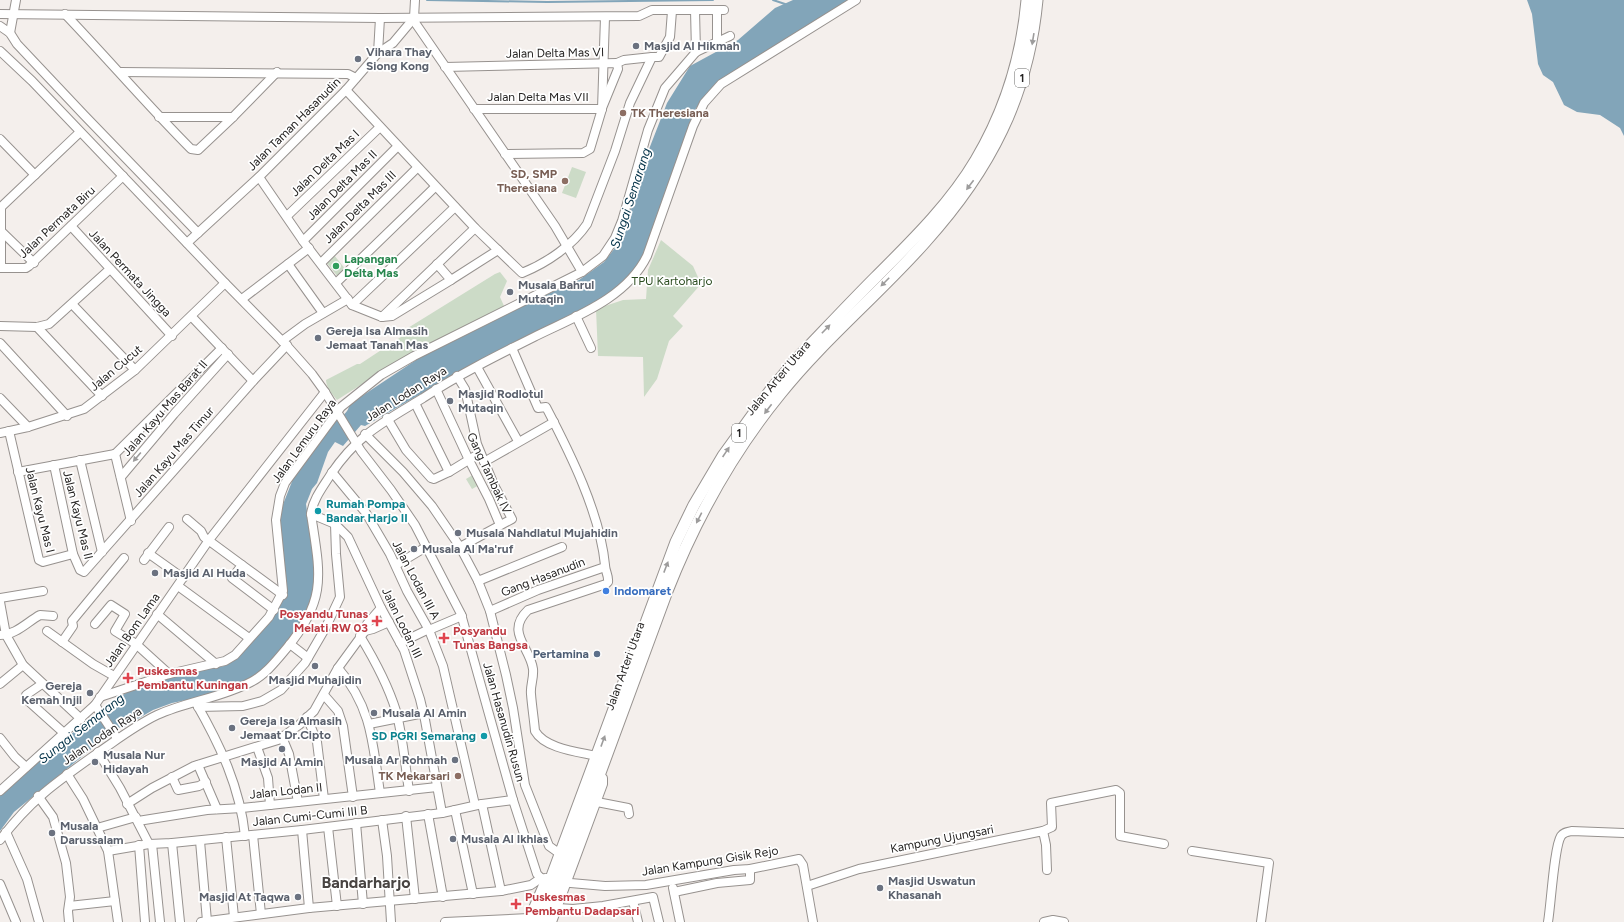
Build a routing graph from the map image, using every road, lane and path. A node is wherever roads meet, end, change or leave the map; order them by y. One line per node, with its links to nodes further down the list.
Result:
1 (415, 0): 13 (street)
2 (856, 0): 72 (street, Jalan Lodan Raya)
3 (1027, 0): 175 (highway, Jalan Arteri Utara / 1, one-way to 3)
4 (1037, 0): 179 (highway, Jalan Arteri Utara / 1, one-way to 179)
5 (16, 1): 9 (street)
6 (695, 10): 7 (street); 17 (street); 19 (street)
7 (672, 11): 11 (street); 21 (street)
8 (0, 14): 9 (street)
9 (13, 14): 10 (street); 15 (street)
10 (65, 14): 12 (street); 25 (street)
11 (605, 17): 13 (street); 23 (street)
12 (380, 18): 13 (street); 20 (street)
13 (415, 19): 20 (street, Jalan Taman Hasanudin); 24 (street)
14 (0, 26): 15 (street)
15 (10, 33): 49 (street)
16 (730, 36): 17 (street, Jalan Lemuru Raya)
17 (717, 43): 19 (street, Jalan Lemuru Raya)
18 (0, 51): 34 (street)
19 (696, 52): 61 (street, Jalan Lemuru Raya)
20 (378, 54): 27 (street, Jalan Taman Hasanudin)
21 (652, 57): 22 (street); 52 (street)
22 (617, 63): 23 (street, Jalan Delta Mas VI); 29 (street, Jalan Delta Mas VI)
23 (604, 64): 24 (street, Jalan Delta Mas VI); 29 (street)
24 (445, 67): 30 (street)
25 (120, 72): 26 (street); 31 (street)
26 (277, 72): 27 (street); 32 (street)
27 (356, 78): 28 (street, Jalan Taman Hasanudin)
28 (346, 90): 33 (street); 41 (street, Jalan Taman Hasanudin)
29 (602, 108): 30 (street, Jalan Delta Mas VII); 37 (street)
30 (474, 109): 37 (street)
31 (159, 117): 32 (street); 32 (street)
32 (233, 117)
33 (380, 127): 36 (street); 45 (street, Jalan Delta Mas I)
34 (80, 132): 39 (street); 40 (street)
35 (0, 139): 39 (street)
36 (398, 146): 38 (street); 50 (street, Jalan Delta Mas II)
37 (505, 154): 52 (street)
38 (417, 168): 42 (street); 56 (street, Jalan Delta Mas III)
39 (35, 175): 44 (street)
40 (123, 176): 46 (street, Jalan Permata Biru); 51 (street)
41 (259, 177): 45 (street); 49 (street, Jalan Taman Hasanudin)
42 (435, 187): 43 (street); 64 (street)
43 (455, 207): 47 (street); 68 (street, Jalan Kayu Mas Timur)
44 (0, 208): 48 (street)
45 (287, 216): 50 (street)
46 (71, 226): 55 (street, Jalan Permata Biru); 60 (street, Jalan Permata Jingga)
47 (475, 228): 54 (street); 58 (street)
48 (1, 232): 55 (street); 59 (street)
49 (198, 233): 51 (street, Jalan Taman Hasanudin)
50 (303, 241): 53 (street)
51 (187, 243): 63 (street)
52 (567, 246): 54 (street); 61 (street)
53 (309, 248): 56 (street); 57 (street)
54 (498, 250): 62 (street)
55 (34, 263): 59 (street, Jalan Permata Biru)
56 (321, 263): 64 (street)
57 (288, 264): 67 (street); 70 (street)
58 (438, 264): 62 (street); 65 (street)
59 (0, 268)
60 (110, 270): 69 (street); 76 (street, Jalan Permata Jingga)
61 (582, 272): 91 (street, Jalan Lemuru Raya)
62 (451, 280): 66 (street)
63 (225, 283): 67 (street); 73 (street, Jalan Cucut)
64 (336, 283): 68 (street)
65 (414, 286): 66 (street); 71 (street)
66 (421, 297): 71 (street)
67 (242, 299): 78 (street)
68 (350, 302): 70 (street, Jalan Kayu Mas Timur); 71 (street)
69 (72, 304): 75 (street); 83 (street)
70 (323, 313): 78 (street, Jalan Kayu Mas Timur)
71 (382, 316)
72 (576, 316): 79 (street, Jalan Lodan Raya); 80 (street)
73 (192, 317): 76 (street, Jalan Cucut); 81 (street)
74 (0, 326): 75 (street)
75 (37, 327): 88 (street)
76 (172, 336): 83 (street, Jalan Cucut)
77 (0, 343): 92 (street)
78 (284, 343): 85 (street, Jalan Kayu Mas Timur); 87 (street)
79 (512, 348): 82 (street, Jalan Lodan Raya); 94 (street)
80 (591, 348)
81 (225, 351): 85 (street); 102 (street); 110 (street, Jalan Kayu Mas Barat II, one-way to 110)
82 (477, 367): 84 (street, Jalan Lodan Raya); 100 (street)
83 (135, 370): 88 (street, Jalan Cucut)
84 (457, 376): 86 (street, Jalan Lodan Raya); 101 (street, Gang Tambak IV)
85 (253, 381): 113 (street, Jalan Kayu Mas Timur)
86 (436, 390): 90 (street, Jalan Lodan Raya); 104 (street, Gang Tambak IV)
87 (325, 392): 91 (street); 117 (street, Jalan Bom Lama)
88 (102, 396): 92 (street, Jalan Cucut)
89 (0, 398): 95 (street)
90 (415, 403): 93 (street, Jalan Lodan Raya); 109 (street)
91 (338, 413): 99 (street); 132 (street, Jalan Lemuru Raya)
92 (67, 416): 95 (street, Jalan Cucut)
93 (387, 418): 98 (street, Jalan Lodan Raya); 109 (street)
94 (554, 422): 100 (street); 126 (street)
95 (28, 427): 96 (street, Jalan Cucut)
96 (9, 431): 97 (street, Jalan Cucut); 107 (street, Jalan Kayu Mas I)
97 (0, 433)
98 (365, 434): 99 (street, Jalan Lodan Raya); 119 (street)
99 (355, 441): 108 (street, Jalan Lodan Raya); 118 (street, Jalan Hasanudin Rusun)
100 (518, 441): 105 (street)
101 (480, 453): 104 (street); 105 (street, Gang Tambak IV)
102 (115, 454): 103 (street); 110 (street)
103 (80, 460): 106 (street); 121 (street)
104 (469, 460): 109 (street); 115 (street, Gang Tambak IV)
105 (484, 462): 115 (street, Gang Tambak IV)
106 (54, 465): 107 (street); 122 (street, Jalan Kayu Mas II)
107 (18, 472): 122 (street, Jalan Kayu Mas I)
108 (332, 472): 111 (street, Jalan Lodan Raya); 125 (street, Jalan Lodan III A)
109 (448, 472)
110 (121, 477): 113 (street)
111 (311, 514): 114 (street, Jalan Lodan III); 151 (street, Jalan Lodan Raya)
112 (187, 519): 117 (street)
113 (131, 521): 121 (street, Jalan Kayu Mas Timur)
114 (335, 524): 135 (street, Jalan Lodan III); 152 (street)
115 (500, 525): 119 (street)
116 (169, 528): 128 (street)
117 (209, 540): 124 (street); 128 (street, Jalan Bom Lama)
118 (426, 547): 125 (street); 140 (street, Jalan Hasanudin Rusun)
119 (460, 547): 129 (street)
120 (562, 547): 129 (street)
121 (102, 552): 127 (street, Jalan Kayu Mas Timur)
122 (73, 554): 127 (street, Jalan Kayu Mas II)
123 (124, 558): 148 (street)
124 (242, 565): 132 (street); 136 (street)
125 (396, 565): 143 (street, Jalan Lodan III A)
126 (605, 567): 137 (street, Gang Hasanudin); 175 (street)
127 (80, 570)
128 (183, 578): 130 (street, Jalan Bom Lama)
129 (478, 581): 137 (street)
130 (178, 586): 138 (street, Jalan Bom Lama); 147 (street)
131 (43, 591): 133 (street)
132 (283, 595): 136 (street)
133 (0, 598)
134 (0, 602): 146 (street)
135 (381, 608): 141 (street, Jalan Lodan III); 145 (street)
136 (274, 610): 147 (street)
137 (490, 611): 221 (street)
138 (157, 614): 150 (street, Jalan Bom Lama); 153 (street)
139 (53, 616): 146 (street)
140 (462, 616): 143 (street); 190 (street, Jalan Hasanudin Rusun)
141 (389, 622): 145 (street); 149 (street, Jalan Lodan III)
142 (95, 624): 150 (street)
143 (429, 630): 149 (street); 194 (street, Jalan Lodan III A)
144 (47, 631): 148 (street)
145 (362, 634): 155 (street); 166 (street)
146 (3, 635): 154 (street)
147 (249, 638): 153 (street)
148 (62, 642): 157 (street)
149 (400, 643): 164 (street, Jalan Lodan III)
150 (136, 644): 156 (street); 157 (street, Jalan Bom Lama)
151 (290, 644): 152 (street); 162 (street, Jalan Lodan Raya)
152 (308, 658): 162 (street)
153 (216, 664): 156 (street)
154 (23, 665): 158 (street); 159 (street)
155 (338, 668): 160 (street); 168 (street)
156 (169, 674): 161 (street)
157 (114, 676): 161 (street, Jalan Bom Lama)
158 (0, 684)
159 (42, 684): 167 (street); 169 (street)
160 (324, 695): 165 (street); 188 (street)
161 (100, 697): 163 (street, Jalan Bom Lama)
162 (196, 704): 172 (street, Jalan Lodan Raya); 176 (street)
163 (97, 709): 167 (street, Jalan Bom Lama); 172 (street)
164 (424, 713): 166 (street); 183 (street, Jalan Lodan III)
165 (307, 717): 170 (street); 189 (street)
166 (397, 718): 168 (street); 185 (street)
167 (81, 719): 169 (street, Jalan Bom Lama)
168 (369, 724): 186 (street)
169 (65, 734): 178 (street, Jalan Bom Lama)
170 (282, 737): 173 (street); 191 (street)
171 (0, 738): 178 (street)
172 (117, 738): 174 (street, Jalan Lodan Raya)
173 (257, 747): 176 (street); 195 (street)
174 (98, 752): 180 (street, Jalan Lodan Raya); 193 (street)
175 (597, 756): 179 (highway, Jalan Arteri Utara / 1)
176 (224, 758): 177 (street); 196 (street)
177 (198, 765): 181 (street); 182 (street)
178 (26, 768): 184 (street, Jalan Bom Lama)
179 (596, 773): 192 (street); 221 (street); 225 (highway, Jalan Arteri Utara / 1)
180 (67, 774): 187 (street, Jalan Lodan Raya); 207 (street)
181 (172, 777): 182 (street); 193 (street)
182 (206, 782): 197 (street)
183 (437, 787): 185 (street, Jalan Lodan II); 199 (street, Jalan Lodan III)
184 (0, 791)
185 (410, 791): 186 (street, Jalan Lodan II)
186 (380, 793): 188 (street, Jalan Lodan II)
187 (38, 796): 210 (street, Jalan Lodan Raya); 238 (street)
188 (353, 797): 189 (street, Jalan Lodan II)
189 (324, 799): 191 (street, Jalan Lodan II)
190 (514, 800): 194 (street, Jalan Cumi-Cumi III B); 225 (street, Jalan Hasanudin Rusun)
191 (298, 802): 195 (street, Jalan Lodan II)
192 (596, 802): 201 (street); 225 (street)
193 (127, 804): 203 (street)
194 (478, 804): 198 (street, Jalan Cumi-Cumi III B); 229 (street, Jalan Lodan III A)
195 (270, 805): 196 (street, Jalan Lodan II)
196 (242, 808): 197 (street, Jalan Lodan II); 212 (street)
197 (217, 809): 203 (street, Jalan Lodan II)
198 (455, 810): 199 (street, Jalan Cumi-Cumi III B); 231 (street)
199 (442, 813): 200 (street, Jalan Cumi-Cumi III B)
200 (428, 814): 202 (street, Jalan Cumi-Cumi III B); 232 (street)
201 (629, 814)
202 (406, 816): 204 (street, Jalan Cumi-Cumi III B); 233 (street)
203 (137, 819): 207 (street, Jalan Lodan II); 216 (street)
204 (382, 820): 205 (street, Jalan Cumi-Cumi III B); 235 (street)
205 (356, 823): 206 (street, Jalan Cumi-Cumi III B); 237 (street)
206 (328, 827): 208 (street, Jalan Cumi-Cumi III B); 239 (street)
207 (98, 828): 220 (street)
208 (302, 830): 212 (street, Jalan Cumi-Cumi III B); 240 (street)
209 (1043, 831): 218 (street); 224 (street); 228 (street, Kampung Ujungsari)
210 (6, 832): 214 (street, Jalan Lodan Raya); 246 (street)
211 (1624, 833): 264 (street)
212 (249, 835): 213 (street, Jalan Cumi-Cumi III B); 242 (street)
213 (226, 837): 215 (street, Jalan Cumi-Cumi III B); 243 (street)
214 (0, 840)
215 (200, 841): 217 (street, Jalan Cumi-Cumi III B); 252 (street)
216 (150, 844): 217 (street, Jalan Cumi-Cumi III B); 219 (street, Jalan Cumi-Cumi III B); 250 (street)
217 (172, 844): 251 (street)
218 (1164, 844)
219 (139, 845): 220 (street, Jalan Cumi-Cumi III B); 249 (street)
220 (108, 851): 234 (street)
221 (556, 851): 225 (street)
222 (1192, 851): 263 (street)
223 (750, 869): 226 (street, Jalan Kampung Gisik Rejo); 228 (street, Jalan Kampung Gisik Rejo); 230 (street)
224 (1047, 870)
225 (553, 881): 226 (street, Jalan Kampung Gisik Rejo); 229 (street); 241 (street); 244 (highway, Jalan Arteri Utara / 1); 255 (highway, Jalan Arteri Utara / 1)
226 (672, 881): 230 (street)
227 (0, 884): 245 (street)
228 (807, 886): 260 (street, Jalan Kampung Gisik Rejo)
229 (502, 891): 231 (street)
230 (674, 892): 259 (street)
231 (473, 894): 232 (street)
232 (443, 897): 233 (street)
233 (415, 899): 235 (street)
234 (115, 900): 238 (street); 248 (street)
235 (390, 901): 237 (street); 253 (street)
236 (633, 901): 241 (street); 257 (street); 258 (street)
237 (363, 904): 239 (street)
238 (70, 906): 247 (street)
239 (337, 906): 240 (street)
240 (309, 908): 242 (street)
241 (558, 908): 256 (street)
242 (261, 914): 243 (street)
243 (234, 917): 252 (street)
244 (530, 921): 254 (street)
245 (16, 922)
246 (39, 922)
247 (69, 922)
248 (118, 922)
249 (145, 922)
250 (160, 922)
251 (180, 922)
252 (204, 922)
253 (391, 922)
254 (445, 922)
255 (545, 922)
256 (552, 922)
257 (638, 922)
258 (659, 922)
259 (680, 922)
260 (813, 922)
261 (1044, 922): 262 (street)
262 (1064, 922)
263 (1261, 922)
264 (1548, 922)

